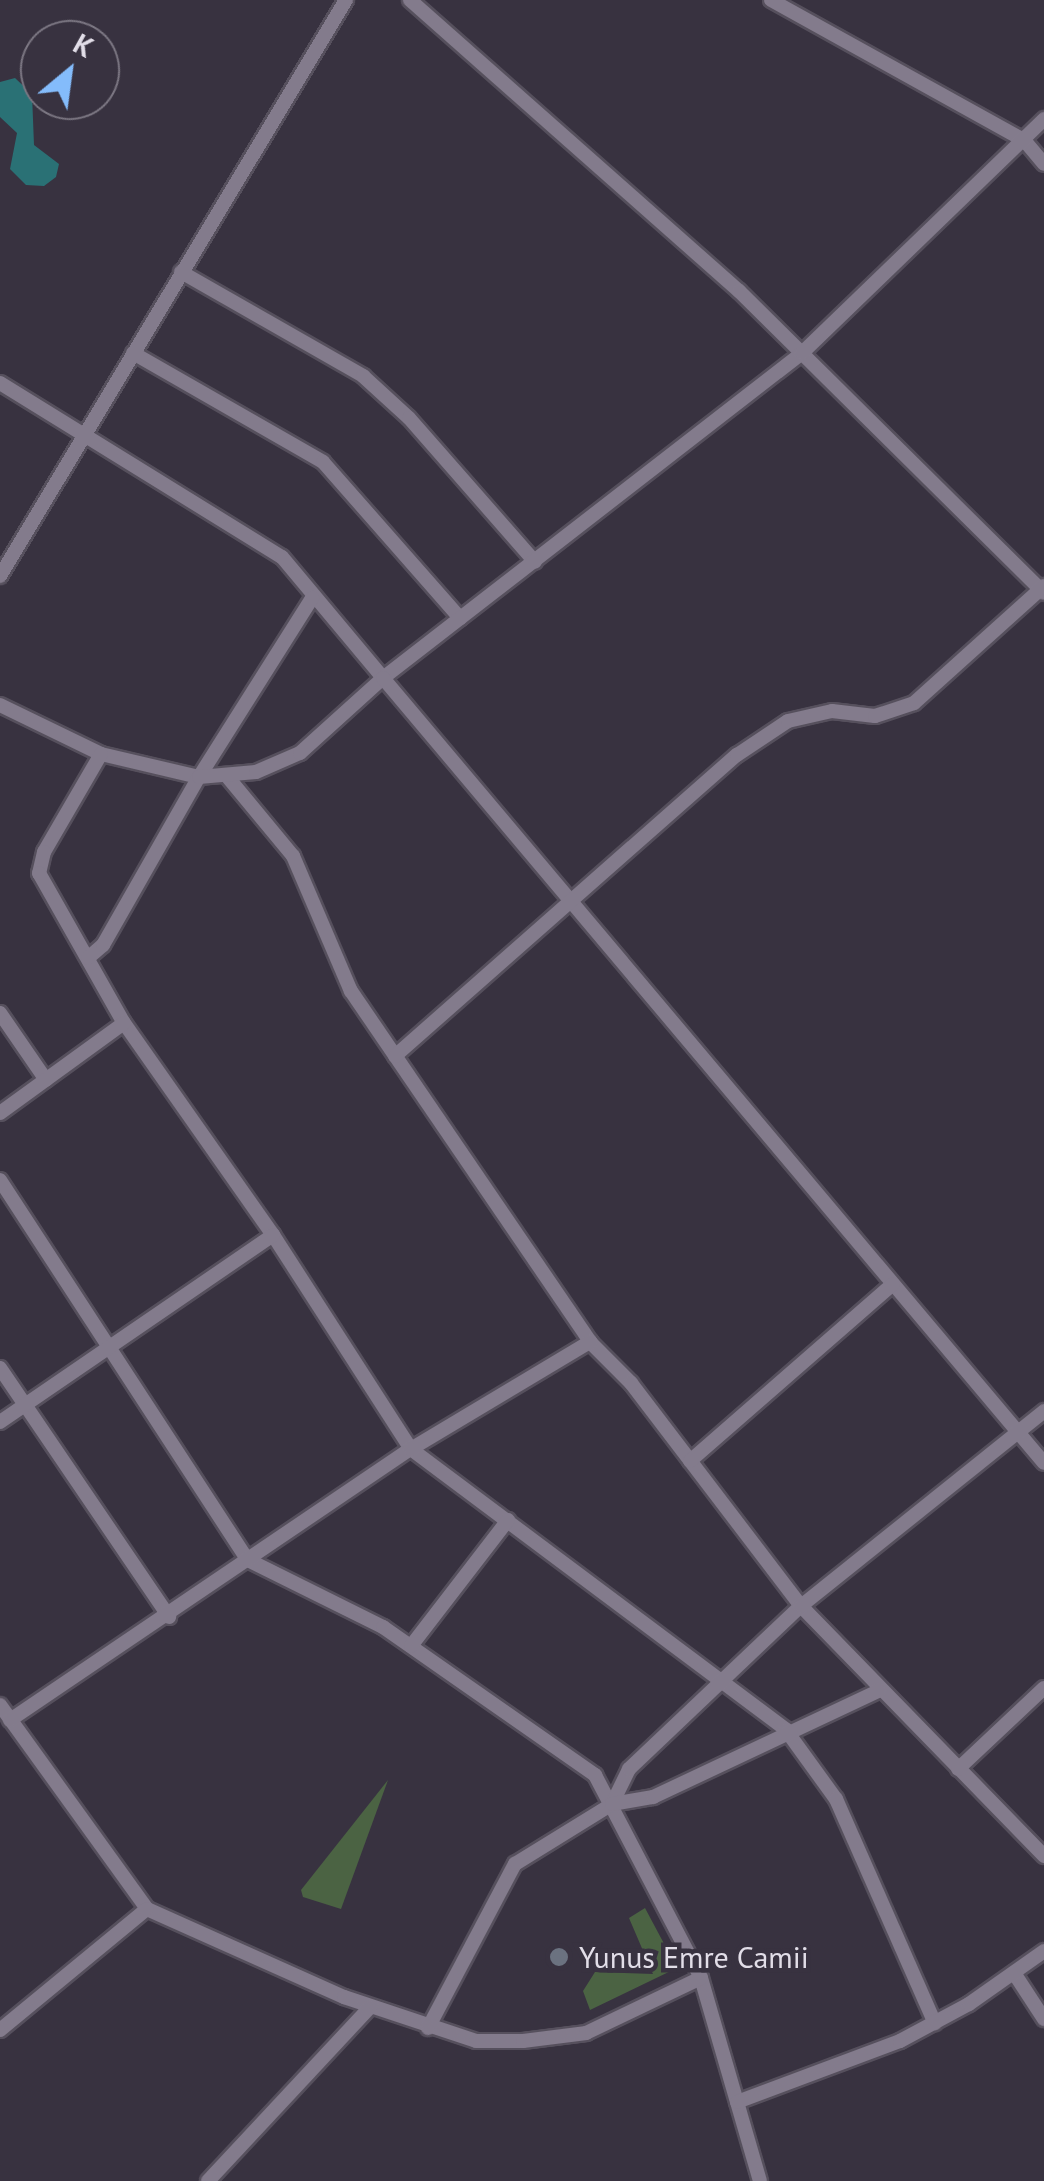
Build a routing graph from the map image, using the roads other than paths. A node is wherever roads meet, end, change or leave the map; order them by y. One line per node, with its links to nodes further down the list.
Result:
1 (346, 0): 7 (street)
2 (410, 0): 9 (street)
3 (771, 0): 5 (street)
4 (1044, 118): 5 (street)
5 (1024, 140): 6 (street); 9 (street)
6 (1044, 164)
7 (181, 272): 8 (street); 12 (street)
8 (133, 353): 11 (street); 16 (street)
9 (802, 353): 12 (street); 14 (street)
10 (0, 383): 11 (street)
11 (88, 432): 13 (street); 15 (street)
12 (535, 562): 16 (street)
13 (0, 576)
14 (1043, 589): 22 (street)
15 (312, 598): 17 (street); 21 (street)
16 (460, 618): 17 (street)
17 (383, 678): 20 (street); 22 (street)
18 (0, 704): 19 (street)
19 (101, 754): 21 (street); 23 (street)
20 (226, 775): 21 (street); 26 (street)
21 (199, 777): 23 (street)
22 (567, 900): 26 (street); 31 (street)
23 (88, 958): 25 (street)
24 (0, 1013): 27 (street)
25 (124, 1022): 27 (street); 30 (street)
26 (395, 1056): 32 (street)
27 (46, 1080): 28 (street)
28 (0, 1113)
29 (0, 1180): 33 (street)
30 (273, 1235): 33 (street); 39 (street)
31 (893, 1284): 38 (street); 40 (street)
32 (590, 1342): 39 (street); 40 (street)
33 (110, 1344): 35 (street); 43 (street)
34 (0, 1368): 35 (street)
35 (25, 1406): 37 (street); 45 (street)
36 (1044, 1411): 38 (street)
37 (0, 1422)
38 (1015, 1432): 41 (street); 44 (street)
39 (411, 1449): 42 (street); 43 (street)
40 (690, 1461): 44 (street)
41 (1044, 1462)
42 (508, 1520): 46 (street); 47 (street)
43 (248, 1560): 45 (street); 46 (street)
44 (801, 1606): 47 (street); 49 (street)
45 (170, 1617): 51 (street)
46 (411, 1646): 54 (street)
47 (726, 1680): 52 (street); 54 (street)
48 (1044, 1688): 53 (street)
49 (878, 1691): 52 (street); 53 (street)
50 (0, 1705): 51 (street)
51 (10, 1720): 56 (street)
52 (786, 1730): 54 (street); 62 (street)
53 (958, 1769): 55 (street)
54 (612, 1804): 59 (street); 63 (street)
55 (1044, 1856)
56 (148, 1908): 60 (street); 64 (street)
57 (1044, 1951): 58 (street)
58 (1014, 1973): 61 (street); 62 (street)
59 (701, 1978): 63 (street); 65 (street)
60 (370, 2007): 63 (street); 66 (street)
61 (1044, 2019)
62 (935, 2023): 65 (street)
63 (428, 2028)
64 (0, 2030)
65 (737, 2102): 67 (street)
66 (208, 2181)
67 (760, 2181)

